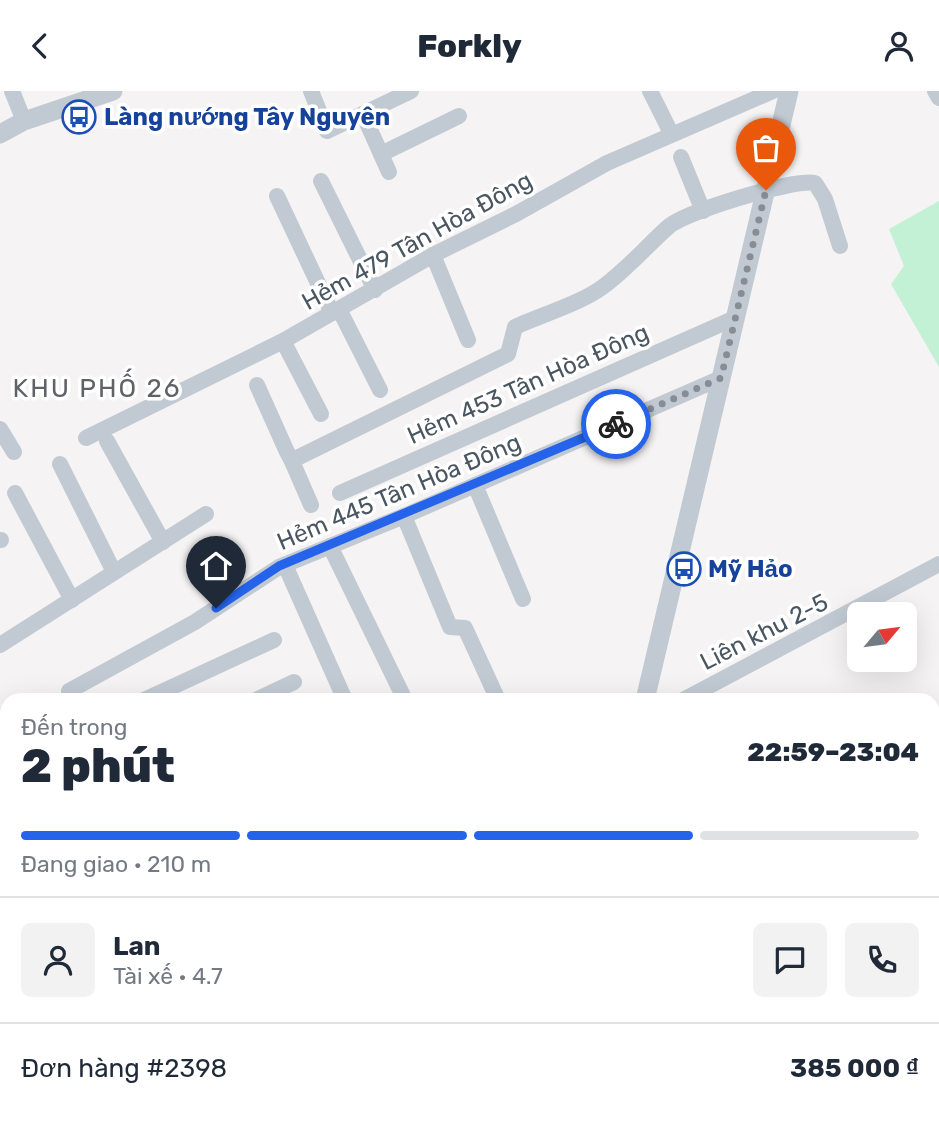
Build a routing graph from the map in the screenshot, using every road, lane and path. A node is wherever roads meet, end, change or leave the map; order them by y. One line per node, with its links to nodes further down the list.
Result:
1 (12, 91): 12 (street)
2 (113, 91): 12 (street)
3 (312, 91): 10 (street)
4 (411, 91): 10 (street)
5 (650, 91): 13 (street)
6 (773, 91): 13 (street, Hẻm 479 Tân Hòa Đông)
7 (789, 91): 19 (street)
8 (935, 91): 9 (street)
9 (939, 98)
10 (363, 114): 15 (street)
11 (459, 116): 15 (street)
12 (24, 121): 14 (street)
13 (671, 133): 23 (street, Hẻm 479 Tân Hòa Đông)
14 (0, 134)
15 (381, 154): 17 (street)
16 (681, 157): 21 (street)
17 (389, 172)
18 (321, 181): 24 (street)
19 (766, 190): 21 (street); 22 (street); 26 (street)
20 (277, 196): 25 (street)
21 (703, 211): 37 (street)
22 (840, 246)
23 (433, 255): 24 (street, Hẻm 479 Tân Hòa Đông); 27 (street)
24 (375, 290): 25 (street, Hẻm 479 Tân Hòa Đông)
25 (335, 311): 28 (street, Hẻm 479 Tân Hòa Đông); 31 (street)
26 (735, 318): 29 (street); 41 (street, Hẻm 453 Tân Hòa Đông)
27 (468, 340)
28 (283, 341): 32 (street); 34 (street, Hẻm 479 Tân Hòa Đông)
29 (721, 378): 39 (street, Hẻm 445 Tân Hòa Đông); 61 (street)
30 (257, 385): 37 (street)
31 (380, 390)
32 (321, 414)
33 (0, 429): 36 (street)
34 (86, 438)
35 (107, 441): 45 (street)
36 (14, 452)
37 (291, 459): 42 (street)
38 (60, 464): 49 (street)
39 (475, 485): 44 (street, Hẻm 445 Tân Hòa Đông); 50 (street)
40 (15, 493): 51 (street)
41 (340, 493)
42 (311, 505)
43 (206, 514): 45 (street)
44 (404, 516): 46 (street, Hẻm 445 Tân Hòa Đông); 60 (street)
45 (163, 542): 49 (street)
46 (330, 546): 48 (street, Hẻm 445 Tân Hòa Đông); 59 (street)
47 (939, 564): 62 (street, Liên khu 2-5)
48 (285, 565): 55 (street, Hẻm 445 Tân Hòa Đông); 58 (street)
49 (114, 572): 51 (street)
50 (523, 599)
51 (72, 600): 52 (street)
52 (2, 638)
53 (274, 640): 56 (street)
54 (294, 682): 57 (street)
55 (76, 693)
56 (159, 693)
57 (271, 693)
58 (342, 693)
59 (401, 693)
60 (495, 693)
61 (647, 693)
62 (696, 693)

